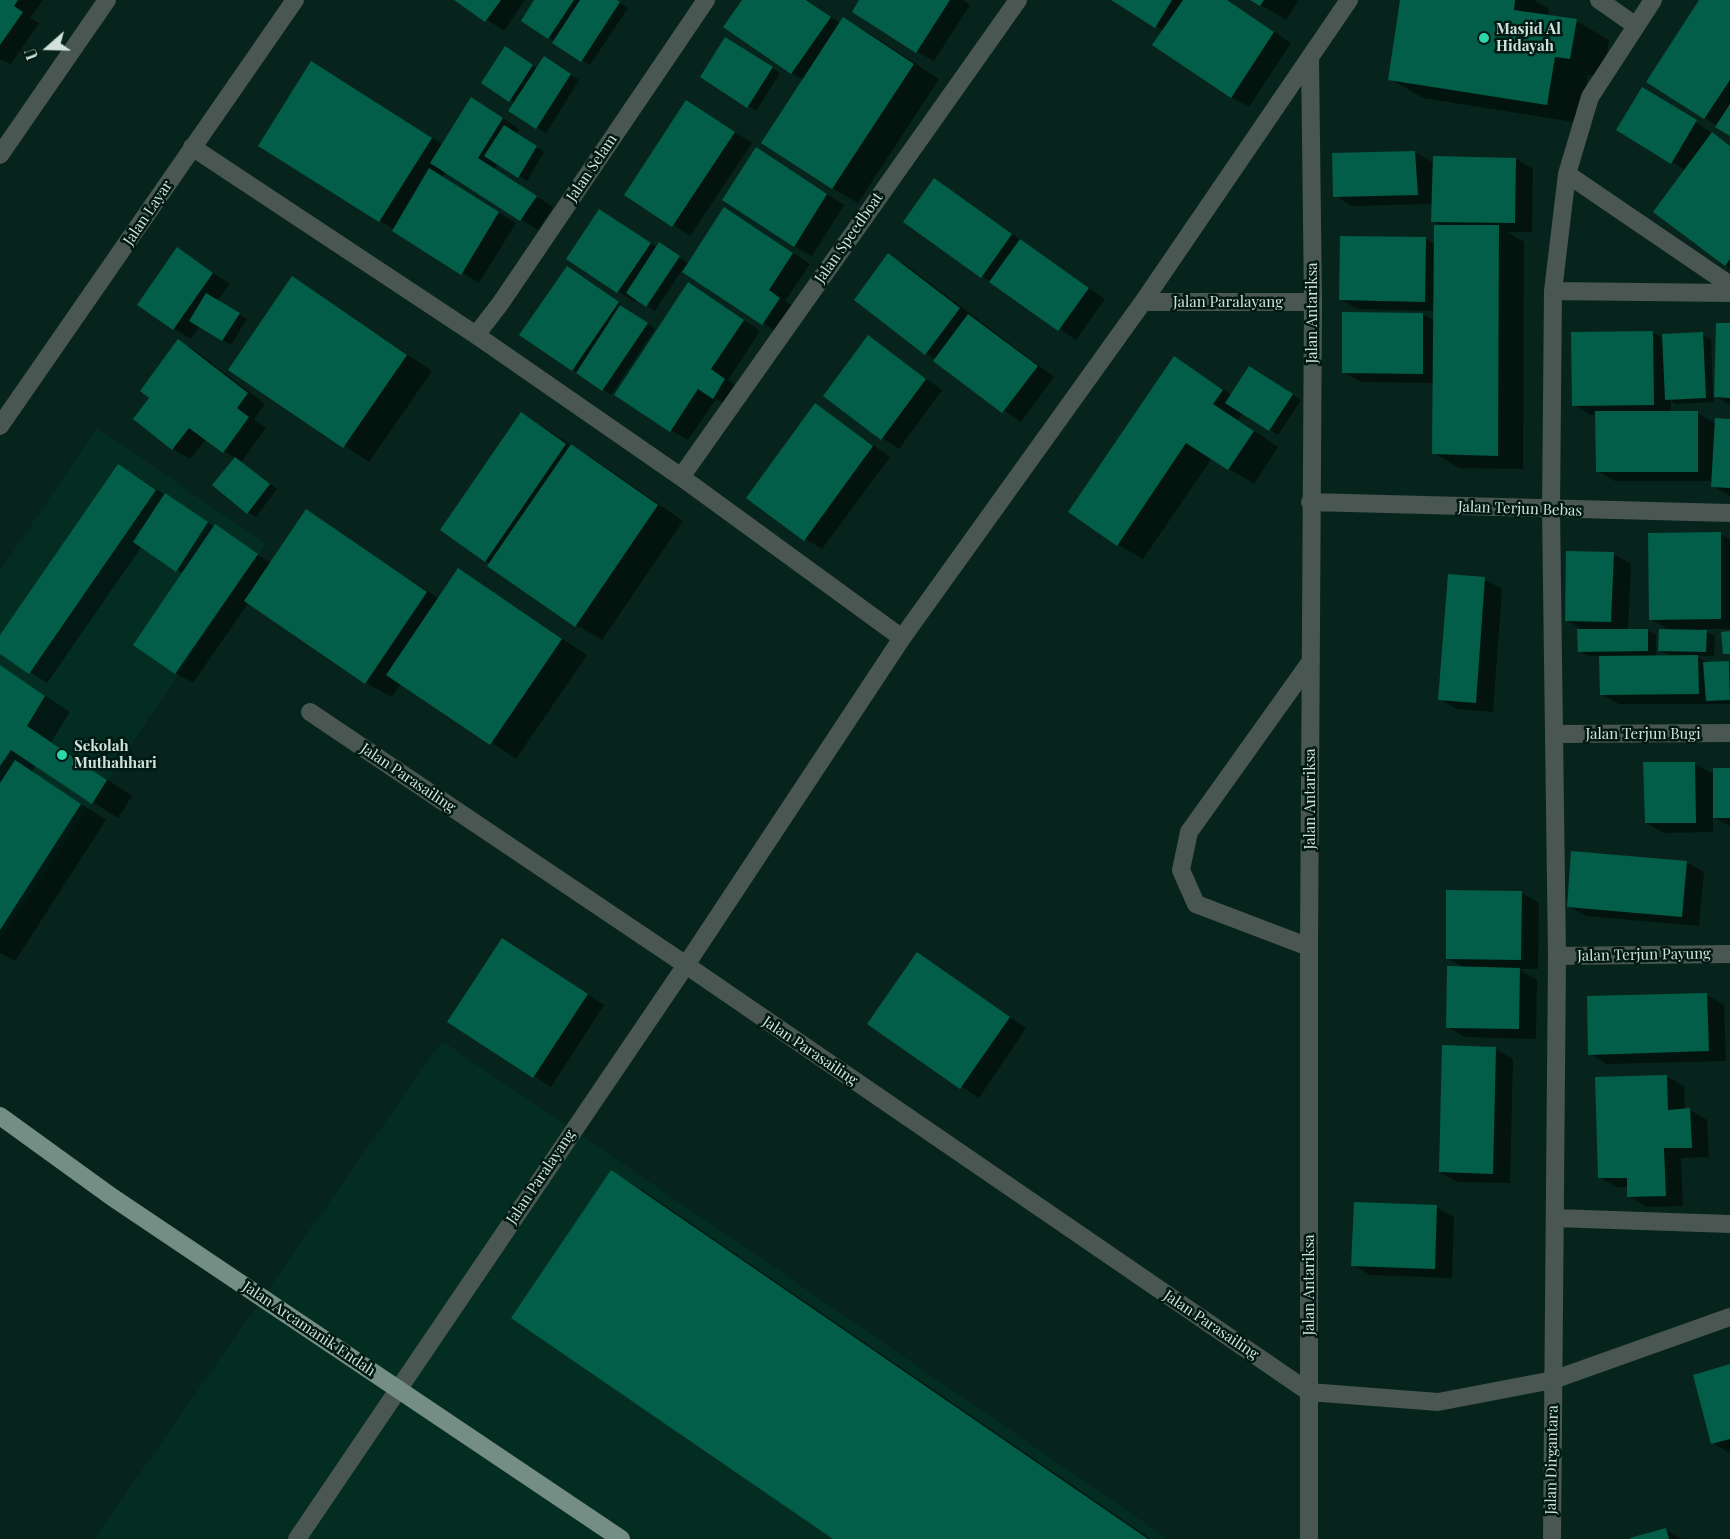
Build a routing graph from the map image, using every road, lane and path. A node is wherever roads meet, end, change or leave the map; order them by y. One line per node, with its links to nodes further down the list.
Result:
1 (107, 0): 11 (street)
2 (295, 0): 10 (street, Jalan Layar)
3 (706, 0): 18 (street, Jalan Selam)
4 (1018, 0): 20 (street, Jalan Speedboat)
5 (1349, 0): 9 (street, Jalan Paralayang)
6 (1599, 0): 8 (street)
7 (1653, 0): 8 (street, Jalan Dirgantara)
8 (1636, 26): 12 (street, Jalan Dirgantara)
9 (1310, 58): 16 (street, Jalan Paralayang); 17 (street, Jalan Antariksa)
10 (192, 147): 18 (street); 19 (street, Jalan Layar)
11 (0, 155)
12 (1567, 174): 13 (street); 14 (street, Jalan Dirgantara)
13 (1730, 285)
14 (1553, 291): 15 (street); 22 (street, Jalan Dirgantara)
15 (1730, 293)
16 (1143, 302): 17 (street, Jalan Paralayang); 24 (street, Jalan Paralayang)
17 (1312, 302): 21 (street, Jalan Antariksa)
18 (476, 335): 20 (street)
19 (0, 426)
20 (681, 477): 24 (street)
21 (1310, 502): 22 (street, Jalan Terjun Bebas); 25 (street, Jalan Antariksa)
22 (1551, 510): 23 (street, Jalan Terjun Bebas); 28 (street, Jalan Dirgantara)
23 (1730, 513)
24 (902, 638): 32 (street, Jalan Paralayang)
25 (1311, 662): 29 (street, Jalan Antariksa); 29 (street)
26 (310, 712): 32 (street, Jalan Parasailing)
27 (1730, 733): 28 (street, Jalan Terjun Bugi)
28 (1556, 734): 31 (street, Jalan Dirgantara)
29 (1309, 946): 39 (street, Jalan Antariksa)
30 (1730, 954): 31 (street, Jalan Terjun Payung)
31 (1557, 956): 34 (street, Jalan Dirgantara)
32 (686, 965): 38 (street, Jalan Paralayang); 39 (street, Jalan Parasailing)
33 (0, 1116): 38 (main road, Jalan Arcamanik Endah)
34 (1555, 1218): 35 (street); 37 (street, Jalan Dirgantara)
35 (1730, 1224)
36 (1730, 1317): 37 (street)
37 (1553, 1380): 39 (street); 43 (street, Jalan Dirgantara)
38 (398, 1389): 40 (street, Jalan Paralayang); 41 (main road, Jalan Arcamanik Endah)
39 (1309, 1392): 42 (street, Jalan Antariksa)
40 (297, 1539)
41 (621, 1539)
42 (1309, 1539)
43 (1552, 1539)

